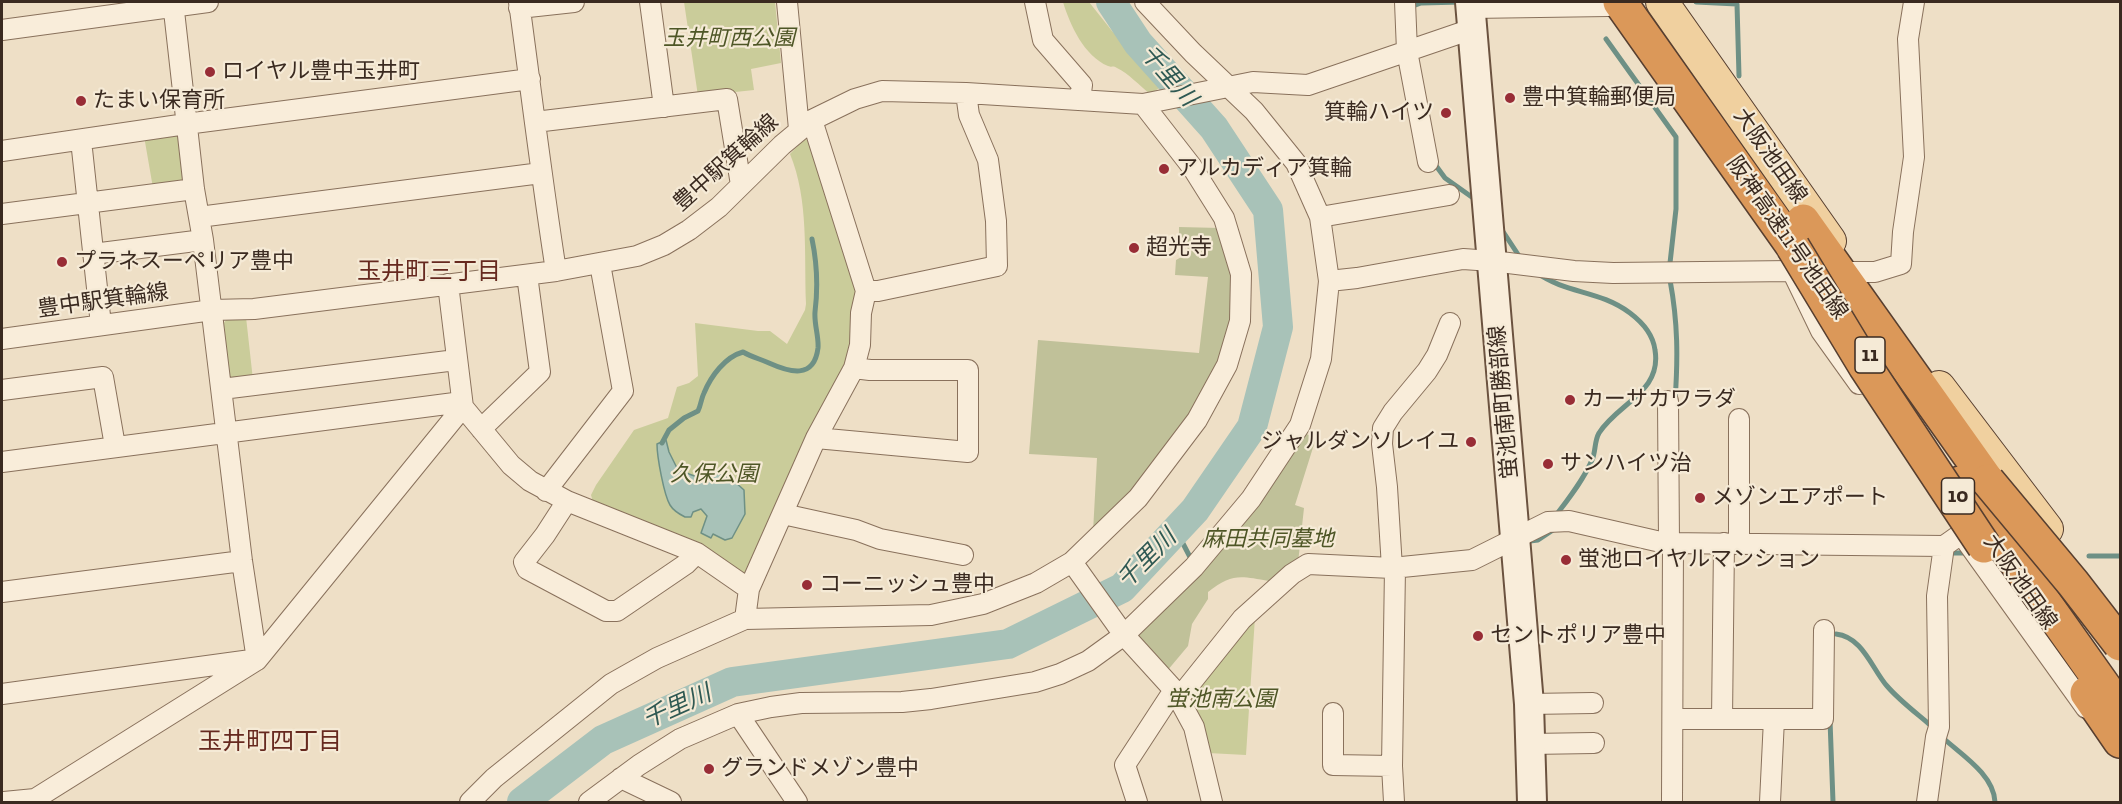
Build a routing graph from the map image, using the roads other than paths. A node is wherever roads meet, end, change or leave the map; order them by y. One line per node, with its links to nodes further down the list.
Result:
1 (208, 2): 12 (street)
2 (574, 2): 13 (street)
3 (650, 2): 22 (street)
4 (787, 2): 25 (street)
5 (1035, 2): 20 (street)
6 (1145, 2): 18 (street)
7 (1405, 2): 16 (street)
8 (1647, 2): 64 (highway, 阪神高速11号池田線 / 11)
9 (1662, 2): 43 (main road, 大阪池田線 / 10)
10 (1914, 2): 43 (street)
11 (1611, 3): 14 (street, 豊中駅箕輪線); 39 (highway, 阪神高速11号池田線 / 11)
12 (173, 4): 15 (street); 24 (street)
13 (519, 5): 17 (street)
14 (1471, 13): 16 (street, 豊中駅箕輪線); 40 (street, 蛍池南町勝部線)
15 (2, 30)
16 (1407, 51): 18 (street, 豊中駅箕輪線); 28 (street)
17 (530, 79): 23 (street); 24 (street)
18 (1227, 88): 21 (street, 豊中駅箕輪線); 36 (street)
19 (966, 93): 20 (street, 豊中駅箕輪線); 25 (street, 豊中駅箕輪線); 47 (street)
20 (1080, 100): 21 (street, 豊中駅箕輪線)
21 (1146, 104): 76 (street)
22 (664, 107): 23 (street); 30 (street)
23 (536, 122): 29 (street)
24 (186, 123): 26 (street); 31 (street)
25 (806, 125): 30 (street, 豊中駅箕輪線); 47 (street)
26 (81, 140): 27 (street); 33 (street)
27 (2, 151)
28 (1428, 162)
29 (541, 173): 35 (street); 42 (street)
30 (741, 185): 41 (street, 豊中駅箕輪線)
31 (194, 189): 33 (street); 35 (street)
32 (1449, 195): 36 (street)
33 (87, 203): 34 (street); 38 (street)
34 (2, 214)
35 (199, 217): 37 (street)
36 (1320, 217): 45 (street)
37 (203, 240): 38 (street); 48 (street)
38 (93, 254): 50 (street)
39 (1793, 259): 40 (street); 68 (street); 93 (highway, 阪神高速11号池田線 / 11, bridge); 99 (main road, 大阪池田線 / 10); 100 (highway, 11, bridge)
40 (1492, 261): 45 (street); 69 (street, 蛍池南町勝部線)
41 (600, 264): 42 (street, 豊中駅箕輪線); 65 (street)
42 (556, 271): 44 (street, 豊中駅箕輪線)
43 (1852, 272): 78 (main road, 大阪池田線 / 10)
44 (527, 275): 46 (street, 豊中駅箕輪線); 59 (street)
45 (1329, 281): 84 (street)
46 (448, 284): 48 (street, 豊中駅箕輪線); 52 (street)
47 (866, 291): 53 (street)
48 (212, 310): 50 (street, 豊中駅箕輪線); 54 (street)
49 (1450, 323): 77 (street)
50 (101, 325): 51 (street, 豊中駅箕輪線)
51 (2, 339)
52 (456, 360): 54 (street); 57 (street)
53 (854, 368): 61 (street); 61 (street)
54 (222, 389): 60 (street)
55 (2, 390): 62 (street)
56 (1668, 401): 70 (street)
57 (463, 404): 59 (street); 60 (street); 87 (street)
58 (1739, 419): 71 (street)
59 (481, 429): 65 (street)
60 (226, 431): 62 (street); 75 (street)
61 (816, 438): 67 (street)
62 (115, 446): 63 (street)
63 (2, 462)
64 (1988, 482): 85 (highway, 11, bridge); 88 (highway, 阪神高速11号池田線 / 11, bridge)
65 (546, 490): 66 (street)
66 (567, 501): 73 (street); 73 (street)
67 (783, 514): 74 (street); 79 (street)
68 (1961, 534): 72 (street); 103 (street)
69 (1515, 538): 70 (street); 77 (street); 92 (street, 蛍池南町勝部線)
70 (1671, 543): 71 (street); 96 (street)
71 (1732, 543): 72 (street); 97 (street)
72 (1944, 546): 117 (street)
73 (697, 553): 79 (street)
74 (963, 555)
75 (242, 561): 80 (street); 87 (street)
76 (1072, 562): 81 (street); 84 (street)
77 (1393, 568): 90 (street); 104 (street)
78 (2086, 576): 82 (main road, 大阪池田線 / 10); 86 (main road)
79 (749, 589): 81 (street)
80 (2, 592)
81 (745, 620): 107 (street)
82 (2121, 625)
83 (1824, 630): 98 (street)
84 (1124, 635): 90 (street); 95 (street)
85 (2121, 644)
86 (2121, 655)
87 (256, 660): 89 (street); 106 (street)
88 (2121, 669)
89 (2, 694)
90 (1176, 694): 111 (street); 112 (street)
91 (1593, 703): 92 (street)
92 (1529, 704): 102 (street, 蛍池南町勝部線)
93 (2121, 709)
94 (1332, 713): 104 (street)
95 (738, 714): 105 (street); 110 (street)
96 (1674, 719): 97 (street); 115 (street)
97 (1722, 719): 98 (street)
98 (1774, 719): 116 (street)
99 (2121, 724)
100 (2121, 741)
101 (1594, 743): 102 (street)
102 (1530, 744): 114 (street, 蛍池南町勝部線)
103 (2121, 757)
104 (1392, 766): 113 (street)
105 (621, 778): 108 (street); 109 (street)
106 (4, 802)
107 (470, 802)
108 (589, 802)
109 (671, 802)
110 (797, 802)
111 (1137, 802)
112 (1212, 802)
113 (1394, 802)
114 (1532, 802)
115 (1672, 802)
116 (1770, 802)
117 (1927, 802)

